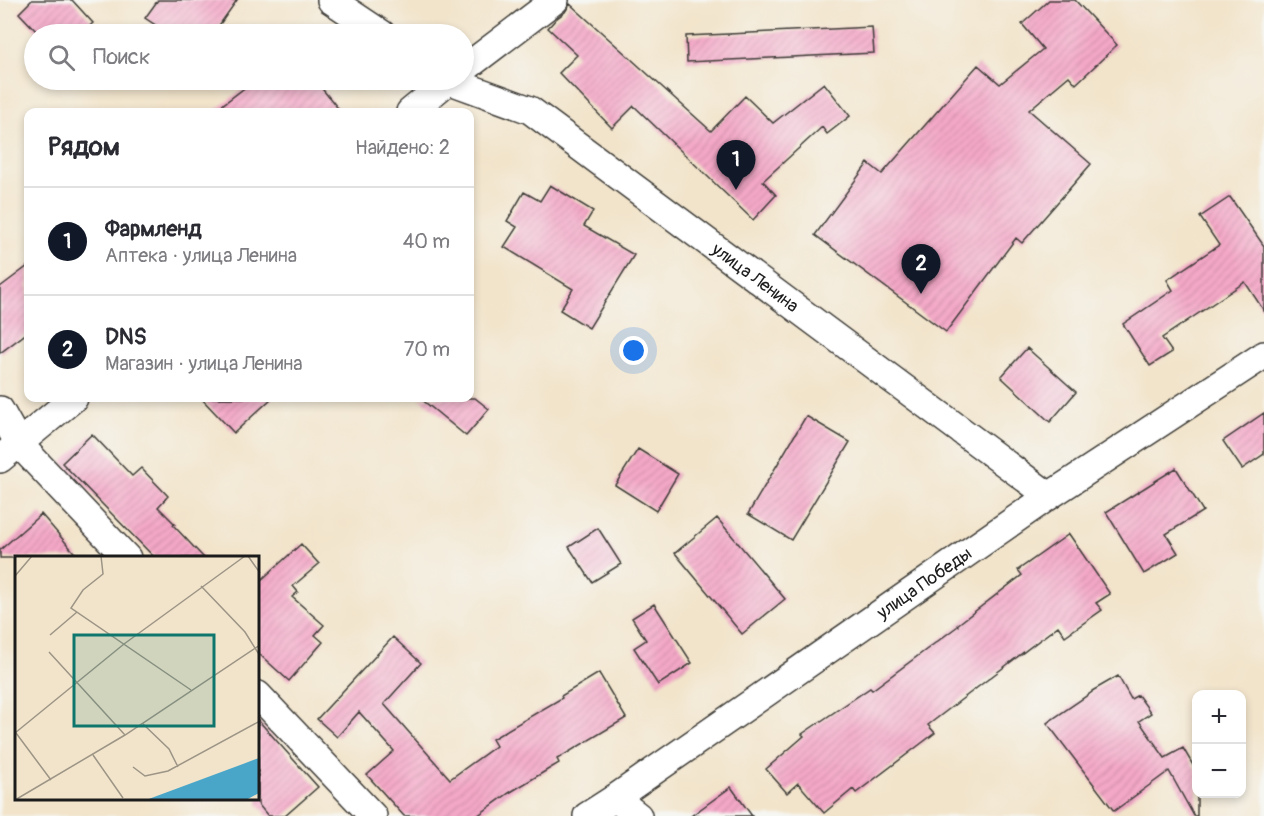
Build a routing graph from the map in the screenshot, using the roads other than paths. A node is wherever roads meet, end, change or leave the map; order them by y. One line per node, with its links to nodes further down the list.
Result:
1 (331, 0): 3 (street)
2 (555, 0): 4 (street)
3 (367, 24)
4 (474, 61)
5 (436, 90): 7 (street)
6 (474, 90): 12 (street, улица Ленина)
7 (415, 108)
8 (1264, 356): 12 (street, улица Победы)
9 (69, 402): 11 (street)
10 (0, 410): 11 (street)
11 (9, 452): 13 (street)
12 (1049, 496): 15 (street, улица Победы)
13 (125, 556)
14 (260, 697): 16 (street)
15 (615, 798): 17 (street, улица Победы); 18 (street)
16 (373, 816)
17 (587, 816)
18 (638, 816)

